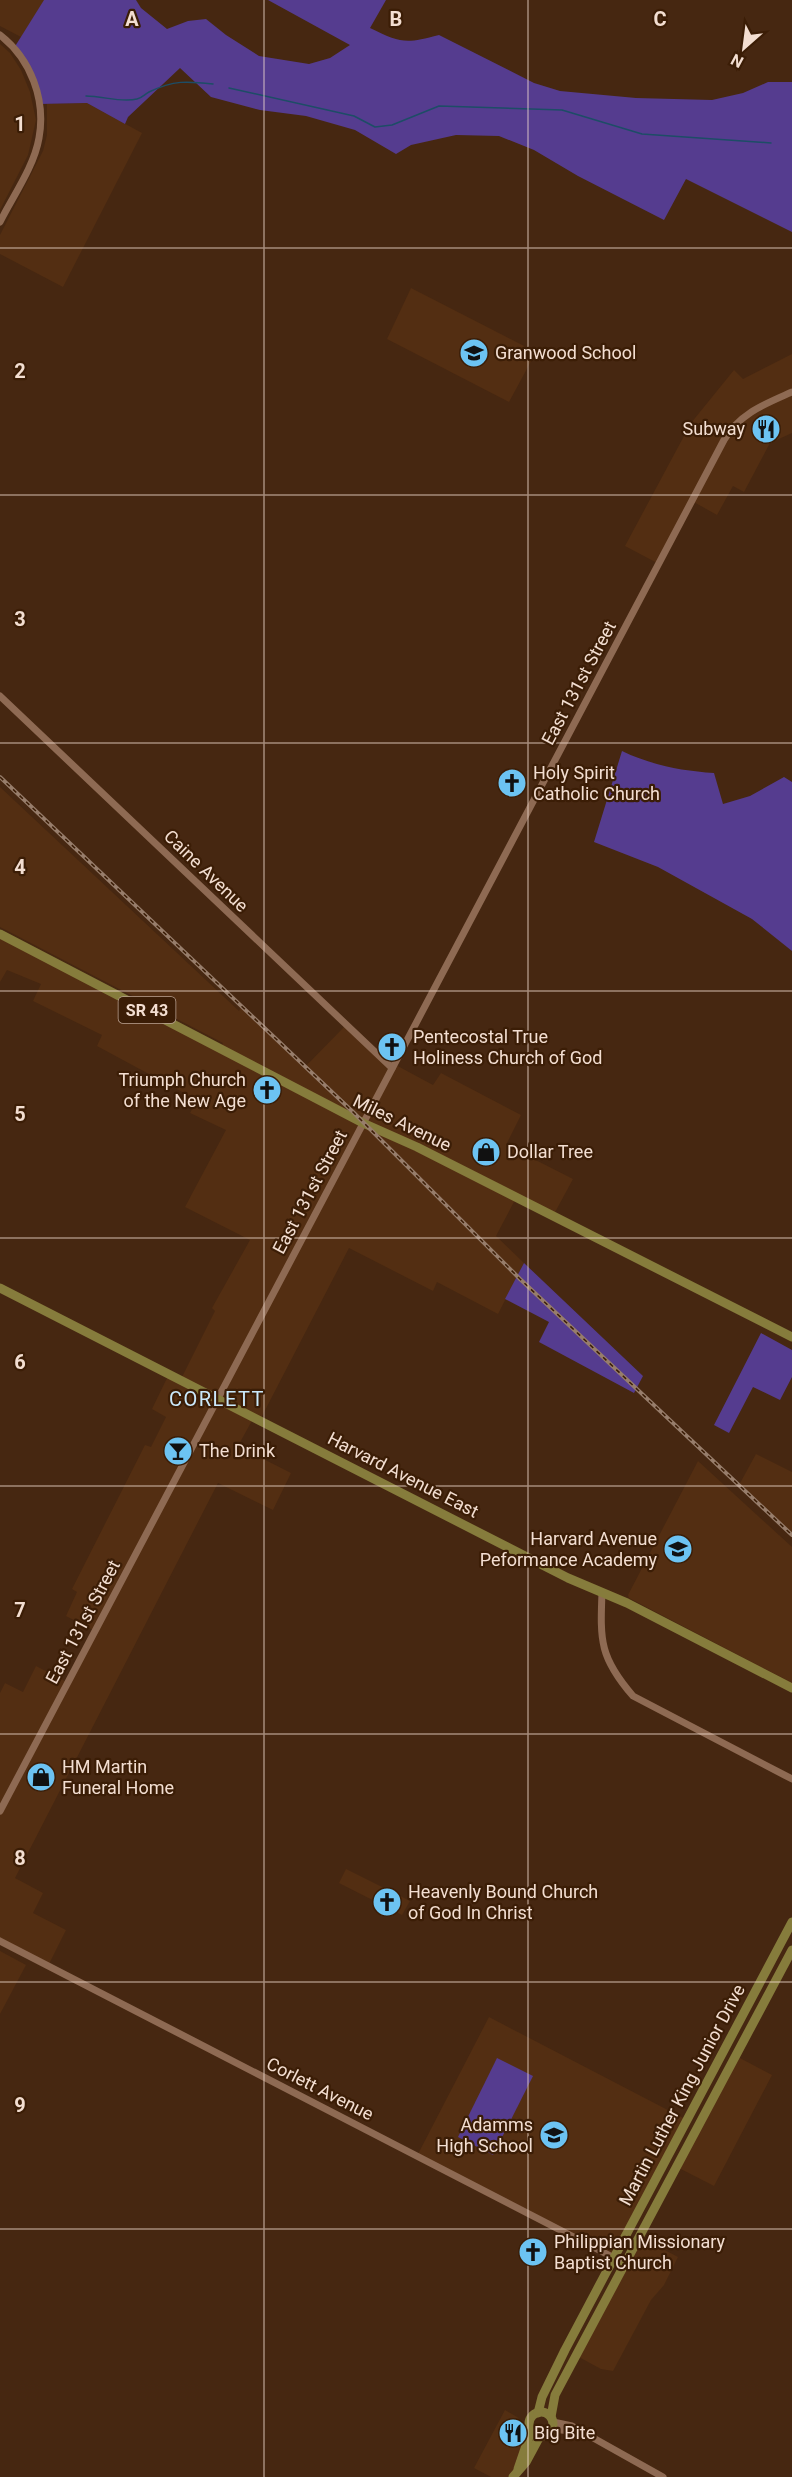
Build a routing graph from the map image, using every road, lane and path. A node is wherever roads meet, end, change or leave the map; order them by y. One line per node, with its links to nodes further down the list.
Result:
1 (0, 35): 2 (street)
2 (0, 222)
3 (792, 392): 6 (street, East 131st Street)
4 (0, 696): 6 (street, Caine Avenue)
5 (0, 934): 7 (main road, Miles Avenue / SR 43)
6 (392, 1068): 7 (street, East 131st Street)
7 (363, 1123): 9 (main road, Miles Avenue / SR 43); 10 (street, East 131st Street)
8 (0, 1288): 10 (main road, Harvard Avenue East)
9 (792, 1337)
10 (218, 1398): 11 (main road, Harvard Avenue East); 14 (street, East 131st Street)
11 (602, 1593): 12 (main road, Harvard Avenue East); 13 (street)
12 (792, 1688)
13 (792, 1779)
14 (0, 1810)
15 (792, 1922): 18 (main road, Martin Luther King Junior Drive)
16 (0, 1941): 18 (street, Corlett Avenue)
17 (792, 1950): 19 (main road, Martin Luther King Junior Drive)
18 (615, 2258): 19 (street, Corlett Avenue); 20 (main road, Martin Luther King Junior Drive)
19 (626, 2264): 21 (main road, Martin Luther King Junior Drive)
20 (538, 2413): 21 (main road); 22 (main road)
21 (552, 2423): 22 (main road); 24 (street)
22 (536, 2433): 23 (main road)
23 (515, 2474)
24 (663, 2477)

